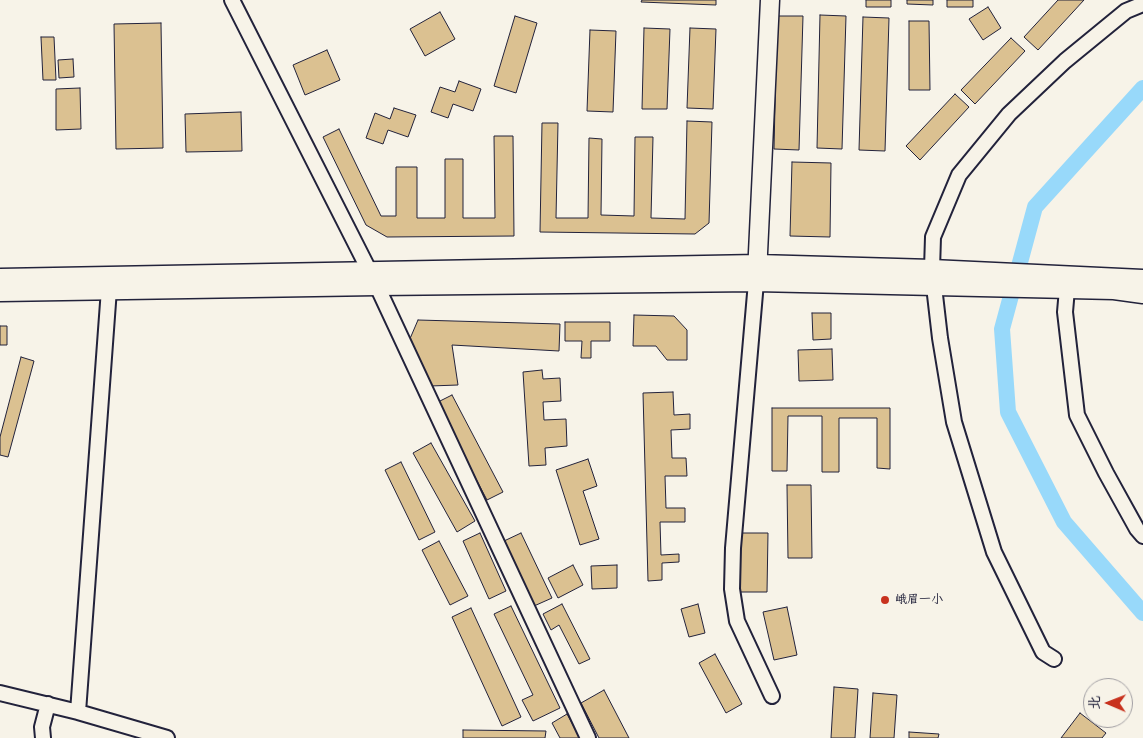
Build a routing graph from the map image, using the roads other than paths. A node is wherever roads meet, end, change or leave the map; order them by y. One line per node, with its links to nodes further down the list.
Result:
1 (232, 0): 7 (street)
2 (770, 0): 4 (main road)
3 (1143, 4): 6 (street)
4 (758, 264): 6 (main road); 7 (main road); 9 (main road)
5 (0, 278): 7 (main road)
6 (934, 278): 9 (main road); 10 (main road); 15 (street)
7 (373, 279): 9 (main road); 11 (main road); 22 (street)
8 (1143, 279): 10 (main road)
9 (756, 282): 17 (street)
10 (1062, 284): 13 (main road); 14 (street)
11 (109, 289): 12 (main road); 19 (street)
12 (0, 292)
13 (1143, 294)
14 (1143, 536)
15 (1054, 659)
16 (0, 693): 18 (street)
17 (772, 696)
18 (48, 704): 19 (street); 20 (street)
19 (78, 712): 21 (street)
20 (43, 738)
21 (167, 738)
22 (588, 738)

